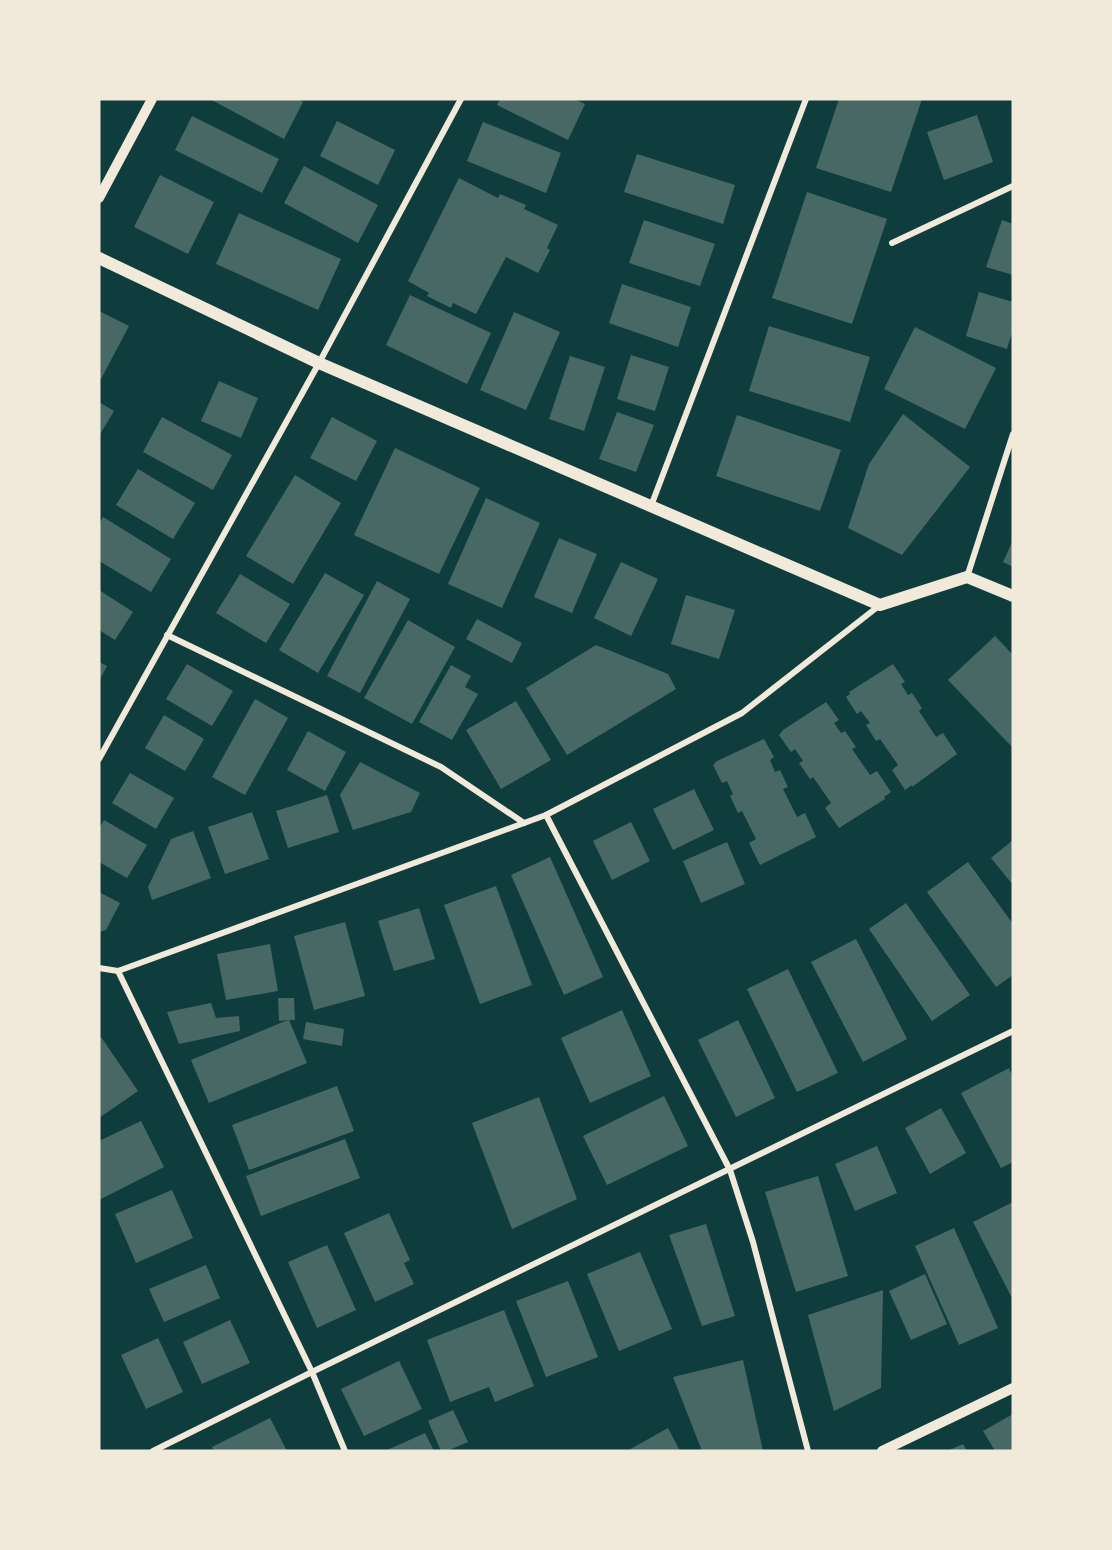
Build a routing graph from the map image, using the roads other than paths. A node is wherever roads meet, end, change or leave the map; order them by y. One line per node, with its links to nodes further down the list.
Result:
1 (152, 99): 5 (street)
2 (461, 99): 8 (street)
3 (806, 99): 10 (street)
4 (1013, 186): 6 (street)
5 (99, 198)
6 (892, 243)
7 (99, 258): 8 (main road)
8 (319, 363): 10 (main road); 14 (street)
9 (1013, 434): 11 (street)
10 (651, 506): 13 (main road)
11 (967, 577): 12 (main road); 13 (main road)
12 (1013, 596)
13 (880, 605): 16 (street)
14 (167, 635): 15 (street); 17 (street)
15 (99, 759)
16 (546, 815): 17 (street); 21 (street)
17 (524, 823): 19 (street)
18 (99, 968): 19 (street)
19 (118, 971): 22 (street)
20 (1013, 1031): 21 (street)
21 (730, 1170): 22 (street); 26 (street)
22 (312, 1372): 24 (street); 25 (street)
23 (1013, 1388): 27 (street)
24 (153, 1451)
25 (345, 1451)
26 (808, 1451)
27 (882, 1451)

